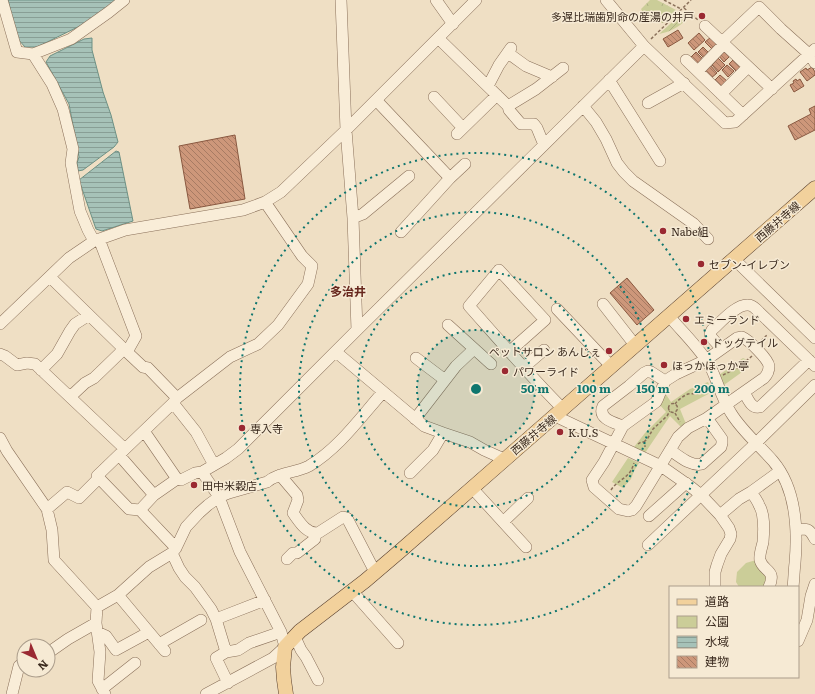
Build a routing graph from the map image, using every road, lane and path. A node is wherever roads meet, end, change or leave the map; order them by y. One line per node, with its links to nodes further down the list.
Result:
1 (2, 0): 17 (street)
2 (124, 0): 17 (street)
3 (341, 0): 36 (street)
4 (436, 0): 10 (street)
5 (476, 0): 10 (street)
6 (606, 0): 16 (street)
7 (664, 0): 9 (path)
8 (691, 0): 9 (path)
9 (682, 8): 11 (path); 13 (path)
10 (453, 24): 14 (street)
11 (705, 26): 15 (street)
12 (652, 31): 13 (path)
13 (655, 35): 16 (path)
14 (438, 38): 26 (street); 31 (street)
15 (723, 43): 18 (street); 20 (street); 22 (street)
16 (644, 46): 24 (street); 25 (street)
17 (33, 54): 47 (street)
18 (813, 56): 27 (street)
19 (686, 60): 22 (street)
20 (748, 67): 27 (street); 28 (street)
21 (563, 68): 23 (street)
22 (698, 71): 28 (street)
23 (552, 77): 26 (street); 33 (street)
24 (610, 80): 34 (street); 38 (street)
25 (684, 84): 32 (street); 35 (street)
26 (488, 86): 29 (street)
27 (772, 89): 35 (street)
28 (721, 94): 35 (street)
29 (497, 95): 30 (street); 33 (street)
30 (434, 97)
31 (376, 100): 36 (street); 41 (street)
32 (648, 103)
33 (508, 106): 37 (street)
34 (583, 106): 37 (street); 46 (street)
35 (743, 115)
36 (346, 130): 43 (street); 44 (street)
37 (544, 145): 57 (street)
38 (660, 161)
39 (465, 164): 41 (street)
40 (409, 176): 44 (street)
41 (450, 178): 45 (street)
42 (815, 188): 48 (main road, 西藤井寺線)
43 (265, 202): 47 (street); 84 (street)
44 (353, 218): 57 (street)
45 (401, 232)
46 (708, 239)
47 (96, 240): 49 (street); 63 (street)
48 (734, 259): 53 (main road, 西藤井寺線); 58 (street)
49 (50, 277): 52 (street); 54 (street)
50 (603, 304): 59 (street)
51 (557, 309): 72 (street)
52 (89, 315): 63 (street); 75 (street)
53 (669, 316): 59 (main road, 西藤井寺線); 69 (street)
54 (0, 324)
55 (448, 325): 62 (street)
56 (775, 327): 60 (path); 61 (street); 70 (street)
57 (357, 330): 65 (street)
58 (815, 338)
59 (635, 346): 72 (main road, 西藤井寺線)
60 (754, 347): 61 (street); 82 (street)
61 (721, 348): 69 (street)
62 (474, 349): 71 (street); 77 (street)
63 (126, 350): 83 (street); 84 (street)
64 (544, 350): 73 (street)
65 (336, 352): 81 (street); 102 (street)
66 (509, 352): 66 (street); 73 (street)
67 (0, 354): 75 (street)
68 (416, 358): 77 (street)
69 (706, 360): 78 (street); 86 (street)
70 (812, 363): 82 (street)
71 (491, 364)
72 (612, 366): 87 (main road, 西藤井寺線)
73 (524, 368): 87 (street)
74 (737, 368): 74 (path); 76 (path)
75 (41, 370): 83 (street)
76 (719, 378)
77 (445, 380): 90 (street)
78 (665, 381): 91 (street); 91 (street)
79 (709, 384): 85 (path)
80 (815, 385): 96 (street)
81 (383, 392): 90 (street); 107 (street)
82 (744, 392): 86 (street)
83 (70, 398): 99 (street)
84 (175, 400): 92 (street); 102 (street)
85 (675, 404): 88 (path); 88 (path)
86 (727, 404): 89 (street); 96 (street)
87 (559, 412): 97 (street); 100 (main road, 西藤井寺線)
88 (670, 412): 95 (path)
89 (707, 418): 98 (street); 98 (street)
90 (415, 419): 93 (street)
91 (623, 426): 97 (street)
92 (144, 431): 99 (street); 109 (street)
93 (443, 433): 100 (street); 106 (street)
94 (0, 438): 118 (street)
95 (644, 442)
96 (756, 443): 104 (street); 114 (street)
97 (614, 444): 103 (street); 117 (street)
98 (670, 450): 103 (street)
99 (122, 452): 108 (street); 113 (street)
100 (504, 459): 111 (main road, 西藤井寺線)
101 (636, 459): 117 (path)
102 (214, 465): 105 (street)
103 (661, 466): 110 (street); 117 (street)
104 (780, 471): 112 (street); 123 (street)
105 (202, 472): 109 (street); 115 (street)
106 (410, 473)
107 (280, 475): 115 (street); 124 (street)
108 (99, 478): 118 (street); 119 (street)
109 (177, 479): 113 (street)
110 (686, 483): 114 (street); 121 (street)
111 (472, 488): 122 (street); 130 (main road, 西藤井寺線)
112 (751, 492): 120 (street); 133 (street)
113 (154, 495): 119 (street)
114 (701, 495): 120 (street); 126 (street)
115 (219, 497): 128 (street); 137 (street)
116 (528, 498): 122 (street)
117 (607, 498)
118 (47, 509): 138 (street)
119 (140, 510): 128 (street)
120 (720, 515): 132 (street)
121 (649, 516)
122 (503, 522): 127 (street)
123 (796, 529): 125 (street); 134 (street)
124 (315, 534): 129 (street); 130 (street)
125 (815, 539)
126 (648, 545)
127 (526, 548)
128 (174, 551): 136 (street); 139 (street)
129 (287, 559)
130 (375, 572): 135 (main road, 西藤井寺線)
131 (815, 584): 144 (street)
132 (715, 586)
133 (769, 586)
134 (793, 586)
135 (352, 591): 145 (main road, 西藤井寺線); 146 (street)
136 (118, 595): 138 (street); 142 (street)
137 (265, 600): 139 (street); 143 (street)
138 (97, 607): 141 (street)
139 (216, 619): 148 (street)
140 (201, 620): 142 (street)
141 (97, 628): 142 (street); 147 (street); 153 (street)
142 (149, 632)
143 (281, 632): 145 (street); 148 (street)
144 (799, 639)
145 (290, 642): 151 (street); 152 (street); 156 (main road)
146 (398, 642)
147 (56, 648)
148 (226, 652): 152 (street)
149 (135, 663): 153 (street)
150 (16, 678): 154 (street)
151 (318, 680)
152 (228, 683): 155 (street)
153 (104, 691)
154 (12, 694)
155 (206, 694)
156 (286, 694)

